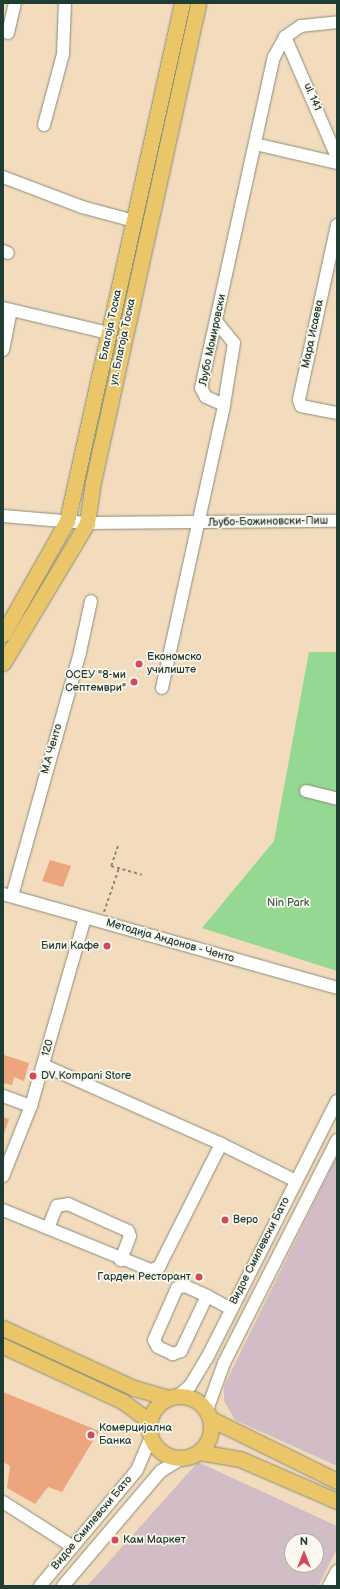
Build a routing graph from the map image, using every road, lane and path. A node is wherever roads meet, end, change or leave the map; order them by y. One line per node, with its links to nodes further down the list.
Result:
1 (15, 3): 6 (street)
2 (65, 3): 8 (street)
3 (182, 3): 13 (main road, Благоја Тоска)
4 (198, 3): 25 (main road, ул. Благоја Тоска)
5 (337, 22): 7 (street, Љубо Момировски)
6 (8, 33)
7 (285, 37): 9 (street, Љубо Момировски); 10 (street, ul. 141)
8 (44, 125)
9 (255, 144): 11 (street); 17 (street, Љубо Момировски)
10 (337, 157)
11 (337, 163)
12 (3, 177): 13 (street)
13 (134, 221): 18 (main road, Благоја Тоска)
14 (337, 225): 15 (street, Мара Исаева)
15 (335, 245): 21 (street, Мара Исаева)
16 (7, 309): 18 (street); 19 (street)
17 (216, 321): 20 (street); 20 (street, Љубо Момировски)
18 (109, 333): 23 (main road, Благоја Тоска)
19 (3, 350)
20 (224, 405): 26 (street)
21 (337, 413)
22 (3, 516): 23 (street, Љубо-Божиновски-Пиш)
23 (67, 521): 25 (street, Љубо-Божиновски-Пиш); 28 (main road, Благоја Тоска)
24 (337, 521): 26 (street, Љубо-Божиновски-Пиш)
25 (87, 523): 26 (street, Љубо-Божиновски-Пиш); 29 (main road, ул. Благоја Тоска)
26 (198, 523): 30 (street)
27 (91, 601): 36 (street, М.А Ченто)
28 (3, 634)
29 (3, 663)
30 (162, 688)
31 (306, 791): 32 (street)
32 (337, 799)
33 (118, 846): 34 (path)
34 (119, 868): 35 (path); 37 (path)
35 (142, 875)
36 (8, 895): 38 (street, Методија Андонов - Ченто)
37 (105, 911)
38 (85, 918): 39 (street, Методија Андонов - Ченто); 40 (street, 120)
39 (337, 988)
40 (43, 1065): 43 (street, 120); 45 (street)
41 (3, 1096): 43 (street)
42 (337, 1101): 47 (street, Видое Смилевски Бато)
43 (31, 1106): 46 (street, 120)
44 (337, 1140): 56 (street, Видое Смилевски Бато)
45 (222, 1144): 47 (street); 50 (street)
46 (3, 1176)
47 (296, 1182): 52 (street, Видое Смилевски Бато)
48 (3, 1210): 49 (street)
49 (48, 1228): 50 (street); 50 (street)
50 (121, 1260)
51 (207, 1296): 51 (street); 52 (street)
52 (230, 1308): 55 (street, Видое Смилевски Бато)
53 (3, 1328): 55 (main road)
54 (3, 1346): 57 (main road)
55 (173, 1397): 56 (main road); 57 (main road)
56 (209, 1415): 59 (main road); 61 (main road)
57 (150, 1421): 58 (main road)
58 (151, 1437): 60 (main road); 64 (street, Видое Смилевски Бато)
59 (199, 1452): 60 (main road); 62 (main road)
60 (183, 1458): 67 (street, Видое Смилевски Бато)
61 (337, 1481)
62 (337, 1501)
63 (3, 1502): 64 (street)
64 (73, 1547): 66 (street, Видое Смилевски Бато)
65 (337, 1571): 68 (street)
66 (40, 1586)
67 (63, 1586)
68 (329, 1586)

